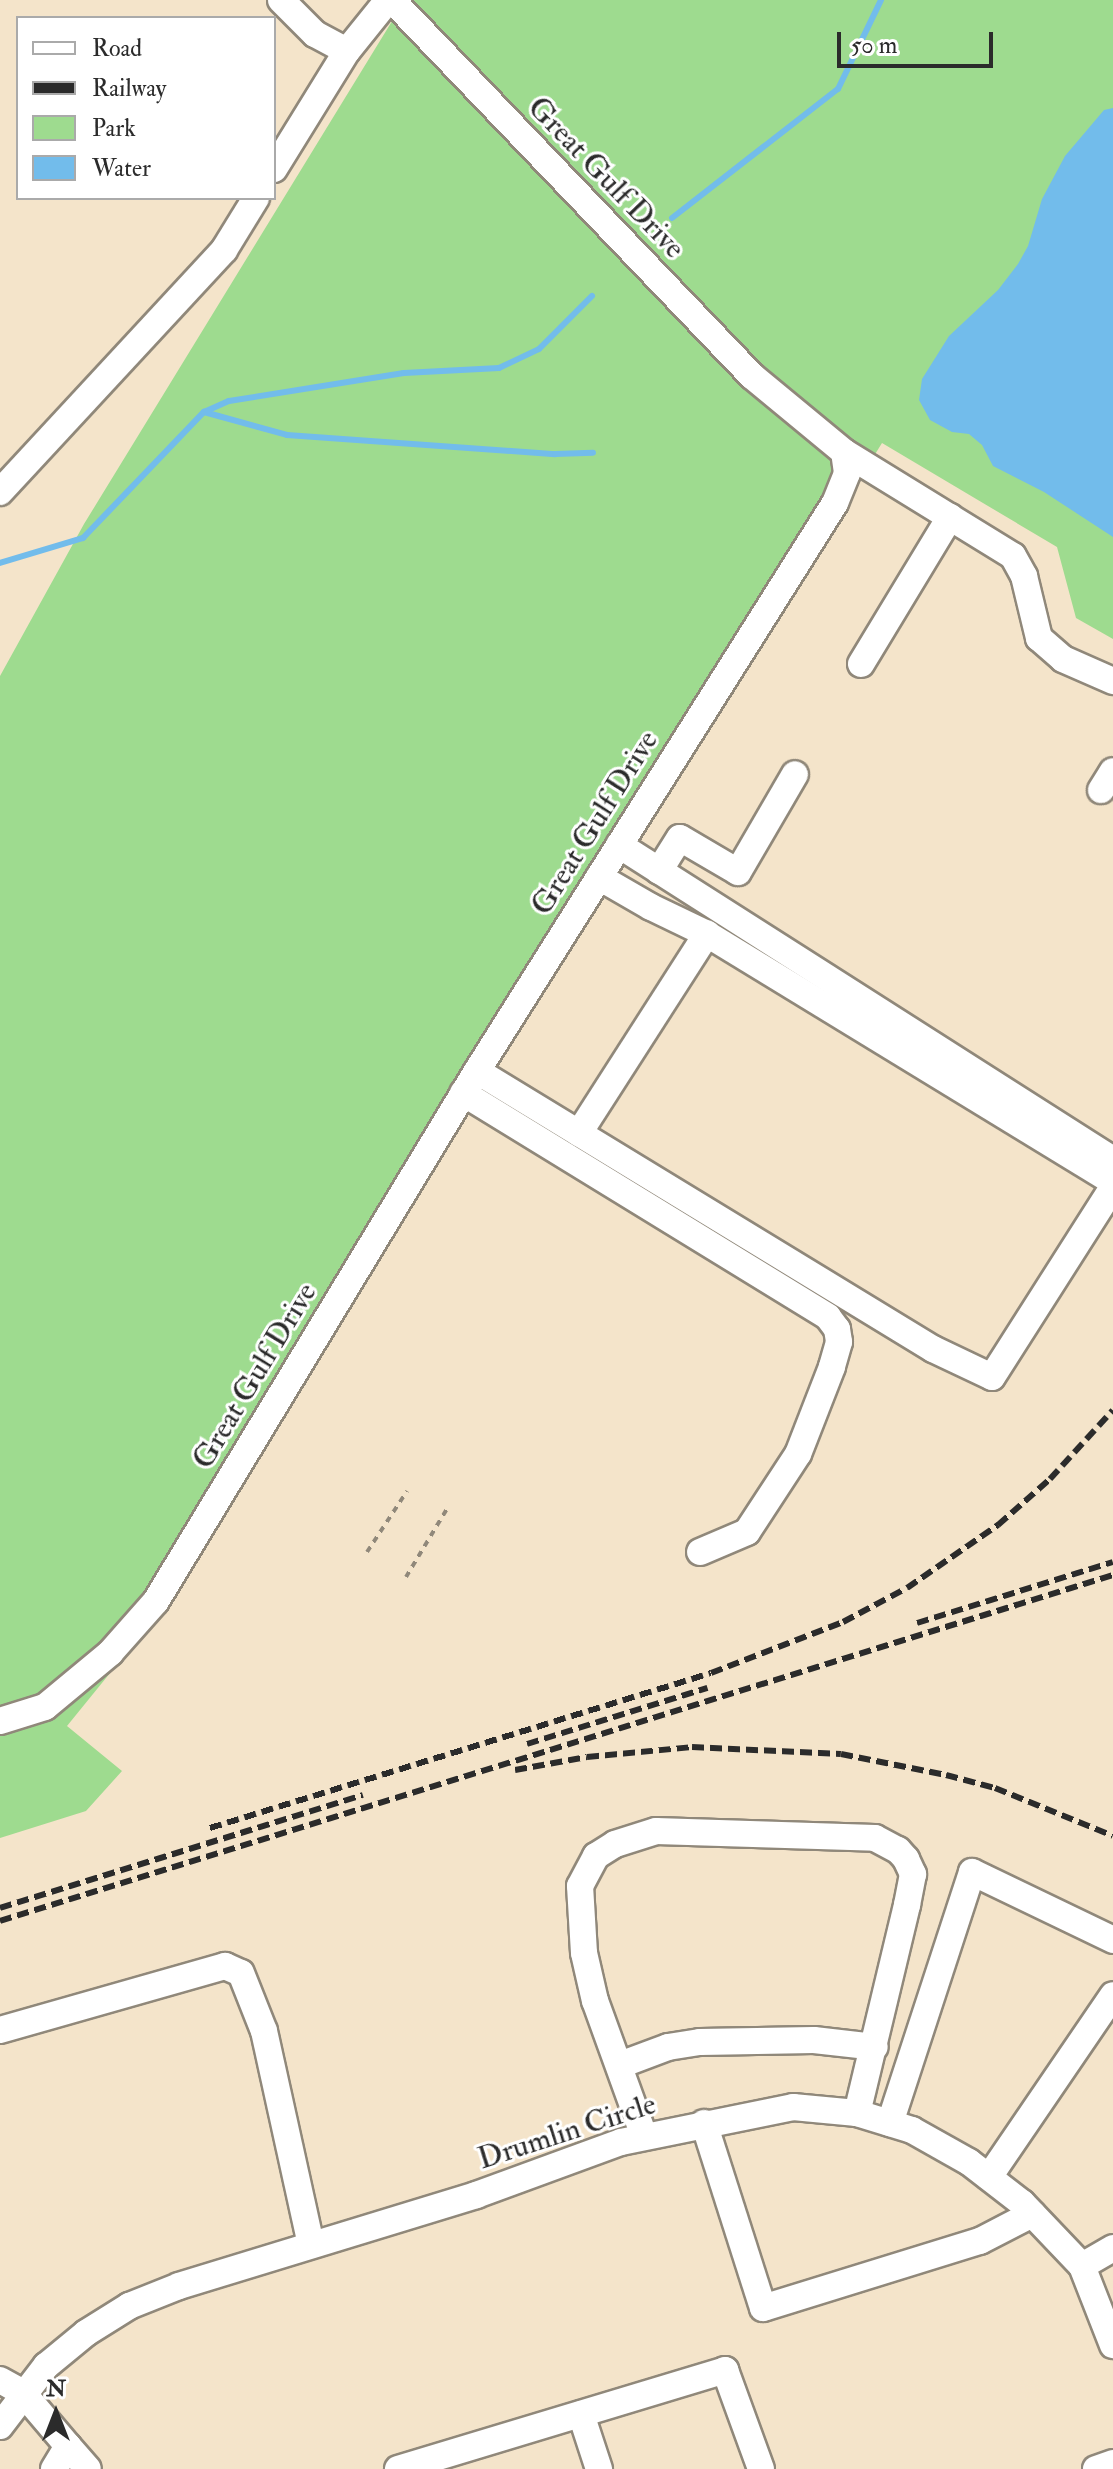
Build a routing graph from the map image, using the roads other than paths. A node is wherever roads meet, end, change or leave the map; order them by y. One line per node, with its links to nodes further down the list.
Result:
1 (281, 0): 3 (street)
2 (390, 0): 3 (street); 6 (street, Great Gulf Drive)
3 (347, 51): 4 (street)
4 (276, 166)
5 (255, 200): 7 (street)
6 (844, 452): 8 (street); 12 (street, Great Gulf Drive)
7 (0, 492)
8 (950, 517): 9 (street); 10 (street)
9 (861, 664)
10 (1113, 681)
11 (795, 774): 13 (street)
12 (619, 845): 13 (street); 14 (street, Great Gulf Drive)
13 (659, 871): 18 (street)
14 (599, 877): 15 (street); 16 (street, Great Gulf Drive)
15 (707, 934): 17 (street); 19 (street)
16 (470, 1082): 17 (street); 20 (street); 21 (street, Great Gulf Drive)
17 (579, 1133): 19 (street)
18 (1113, 1160)
19 (1113, 1184)
20 (700, 1552)
21 (0, 1721)
22 (1113, 1940): 29 (street)
23 (1113, 1995): 31 (street)
24 (0, 2030): 33 (street)
25 (875, 2047): 26 (street); 26 (street); 27 (street)
26 (620, 2065): 30 (street)
27 (857, 2113): 28 (street, Drumlin Circle); 29 (street, Drumlin Circle)
28 (704, 2123): 30 (street, Drumlin Circle); 32 (street)
29 (890, 2123): 31 (street, Drumlin Circle)
30 (644, 2136): 33 (street, Drumlin Circle)
31 (989, 2177): 32 (street, Drumlin Circle)
32 (1032, 2214): 35 (street, Drumlin Circle)
33 (311, 2245): 38 (street, Drumlin Circle)
34 (1113, 2248): 35 (street)
35 (1082, 2266): 36 (street, Drumlin Circle)
36 (1113, 2345)
37 (0, 2380): 38 (street)
38 (23, 2393): 40 (street, Drumlin Circle); 41 (street)
39 (581, 2414): 42 (street); 47 (street); 48 (street)
40 (0, 2426)
41 (68, 2446): 44 (street); 45 (street)
42 (437, 2463): 46 (street)
43 (1113, 2463): 49 (street)
44 (54, 2469)
45 (88, 2469)
46 (398, 2469)
47 (599, 2469)
48 (761, 2469)
49 (1096, 2469)

